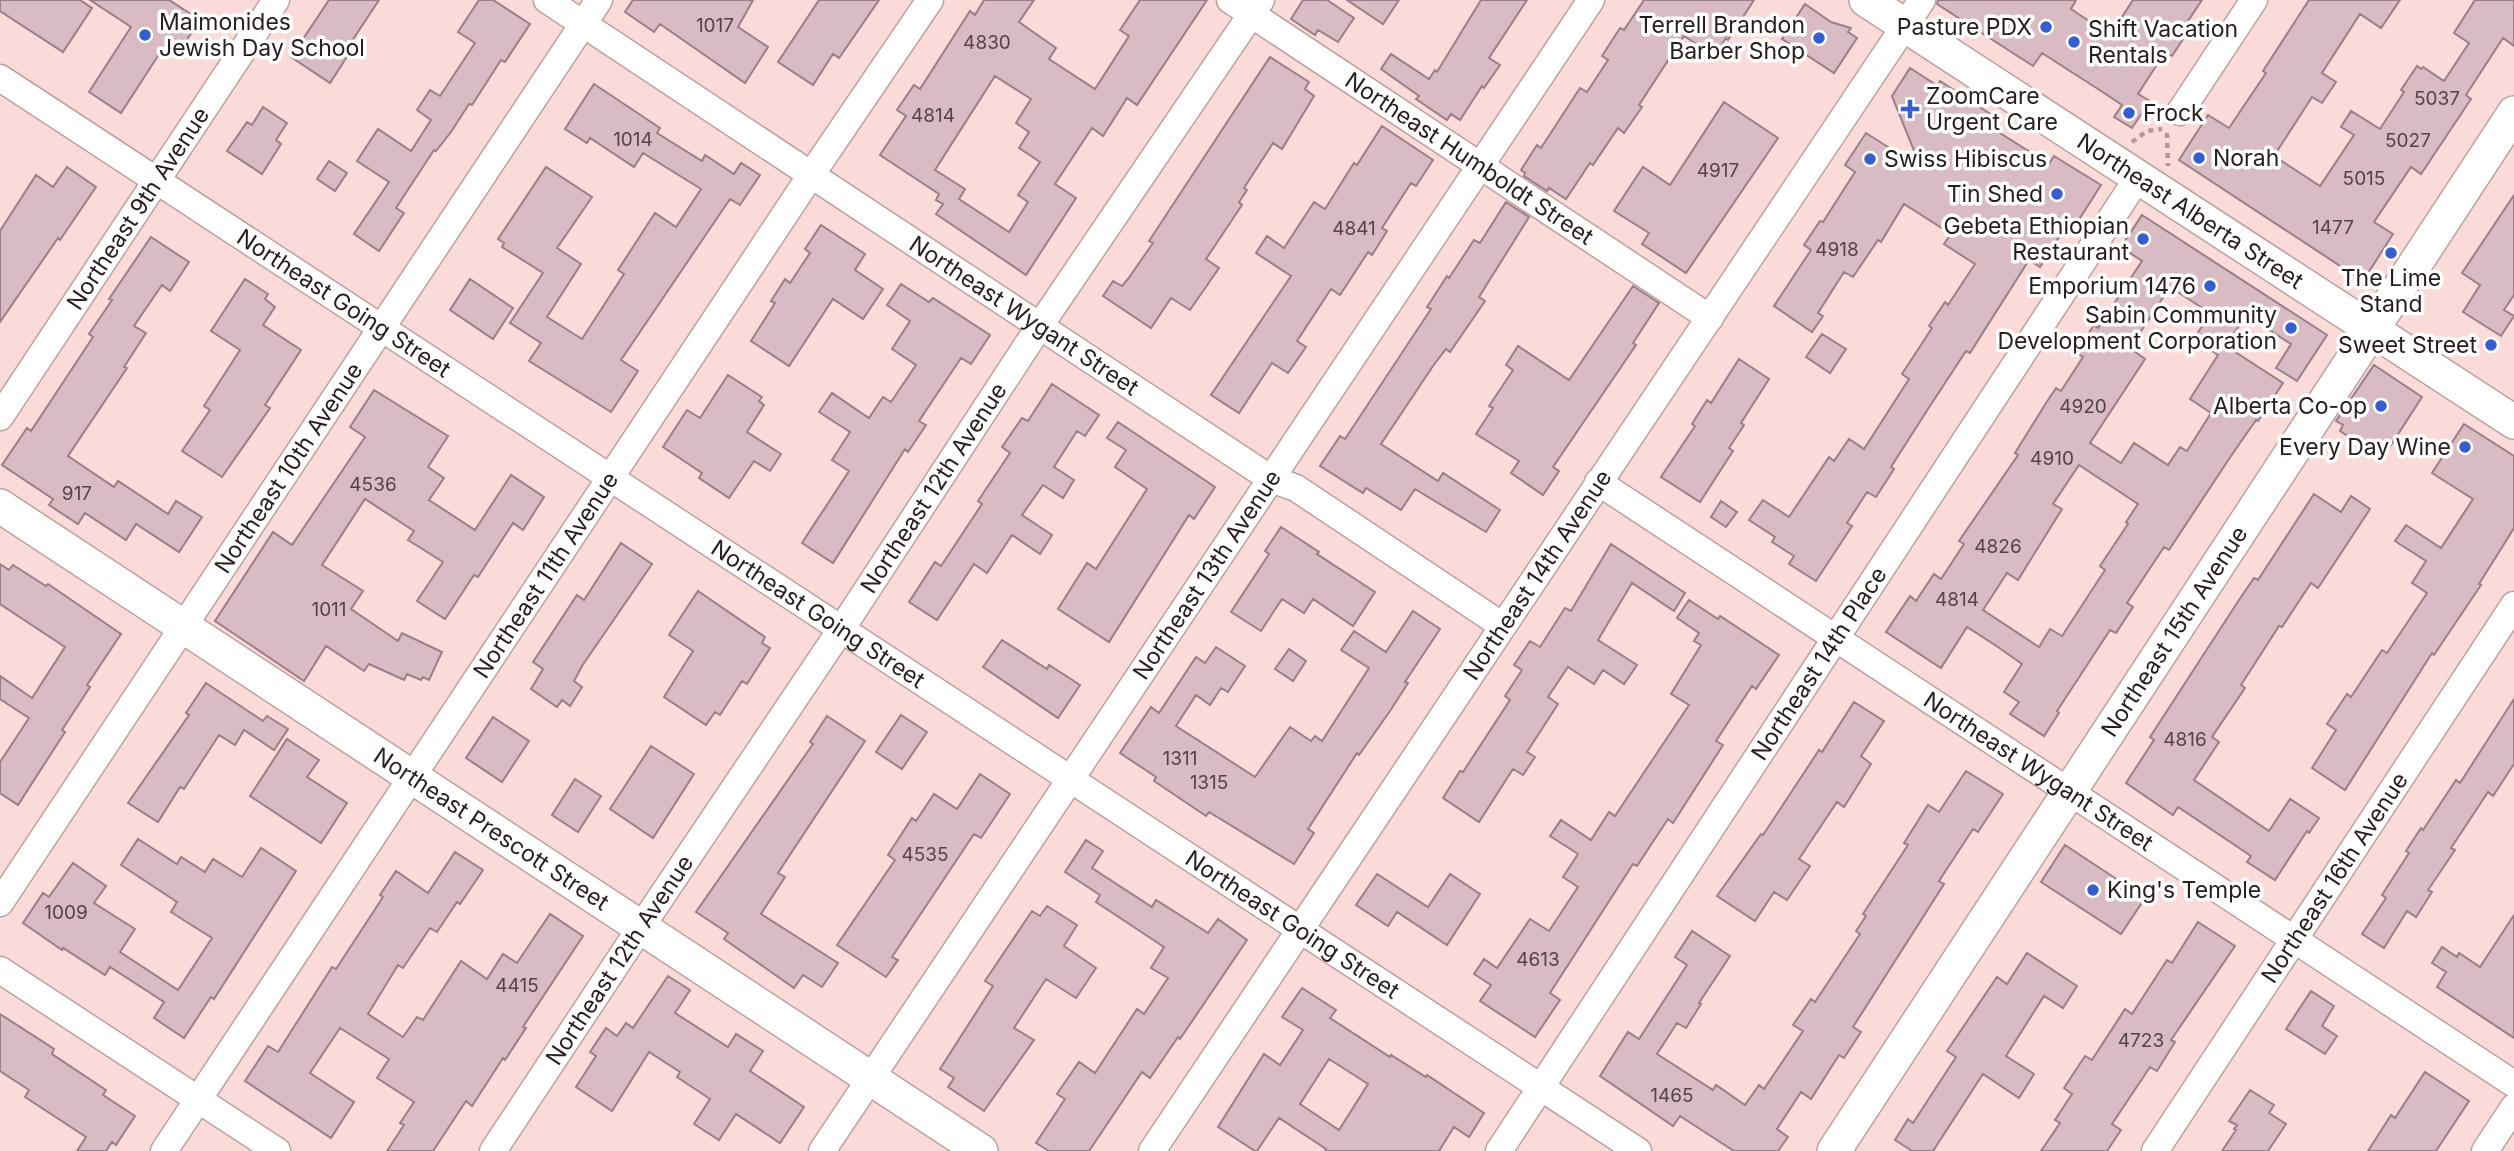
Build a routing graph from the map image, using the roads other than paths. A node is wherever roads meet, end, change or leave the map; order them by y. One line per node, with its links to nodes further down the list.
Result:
1 (276, 0): 18 (street, Northeast 9th Avenue)
2 (547, 0): 11 (street, Northeast Wygant Street)
3 (599, 0): 11 (street, Northeast 10th Avenue)
4 (930, 0): 16 (street, Northeast 11th Avenue)
5 (1230, 0): 9 (street, Northeast Humboldt Street)
6 (1591, 0): 15 (street, Northeast 13th Avenue)
7 (1866, 0): 10 (street, Northeast Alberta Street)
8 (2254, 0): 13 (street)
9 (1257, 7): 15 (street, Northeast Humboldt Street); 20 (street, Northeast 12th Avenue)
10 (1913, 13): 17 (street, Northeast Alberta Street); 19 (street, Northeast 14th Avenue)
11 (583, 24): 16 (street, Northeast Wygant Street); 21 (street, Northeast 10th Avenue)
12 (0, 78): 18 (street, Northeast Going Street)
13 (2180, 112)
14 (2514, 113): 22 (street, Northeast 15th Avenue)
15 (1481, 164): 19 (street, Northeast Humboldt Street); 26 (street, Northeast 13th Avenue)
16 (811, 175): 20 (street, Northeast Wygant Street); 25 (street, Northeast 11th Avenue)
17 (2139, 176): 22 (street, Northeast Alberta Street); 33 (street, Northeast 14th Place)
18 (156, 181): 21 (street, Northeast Going Street); 23 (street, Northeast 9th Avenue)
19 (1710, 318): 27 (street, Northeast 14th Avenue)
20 (1039, 327): 26 (street, Northeast Wygant Street); 32 (street, Northeast 12th Avenue)
21 (381, 328): 25 (street, Northeast Going Street); 30 (street, Northeast 10th Avenue)
22 (2372, 329): 24 (street, Northeast Alberta Street); 36 (street, Northeast 15th Avenue)
23 (0, 417)
24 (2514, 422)
25 (610, 477): 32 (street, Northeast Going Street); 34 (street, Northeast 11th Avenue)
26 (1271, 479): 31 (street, Northeast Wygant Street); 35 (street, Northeast 13th Avenue)
27 (1598, 482): 31 (street, Northeast 14th Avenue); 33 (street, Northeast Wygant Street)
28 (0, 506): 30 (street, Northeast Prescott Street)
29 (2514, 605): 40 (street, Northeast 16th Avenue)
30 (182, 626): 34 (street, Northeast Prescott Street); 37 (street, Northeast 10th Avenue)
31 (1503, 626): 39 (street, Northeast 14th Avenue)
32 (842, 628): 35 (street, Northeast Going Street); 38 (street, Northeast 12th Avenue)
33 (1834, 639): 36 (street, Northeast Wygant Street); 44 (street, Northeast 14th Place)
34 (411, 776): 38 (street, Northeast Prescott Street); 45 (street, Northeast 11th Avenue)
35 (1071, 779): 39 (street, Northeast Going Street); 42 (street, Northeast 13th Avenue)
36 (2068, 792): 40 (street, Northeast Wygant Street); 55 (street, Northeast 15th Avenue)
37 (0, 903)
38 (641, 927): 42 (street, Northeast Prescott Street); 49 (street, Northeast 12th Avenue)
39 (1301, 930): 44 (street, Northeast Going Street); 52 (street, Northeast 14th Avenue)
40 (2293, 940): 43 (street, Northeast Wygant Street); 56 (street, Northeast 16th Avenue)
41 (0, 970): 45 (street)
42 (870, 1078): 50 (street, Northeast 13th Avenue); 51 (street, Northeast Prescott Street)
43 (2514, 1084)
44 (1541, 1088): 53 (street, Northeast 14th Place); 54 (street, Northeast Going Street)
45 (198, 1099): 47 (street, Northeast 11th Avenue); 48 (street)
46 (2514, 1107): 57 (street)
47 (164, 1151)
48 (276, 1151)
49 (493, 1151)
50 (822, 1151)
51 (981, 1151)
52 (1152, 1151)
53 (1499, 1151)
54 (1638, 1151)
55 (1834, 1151)
56 (2155, 1151)
57 (2485, 1151)

